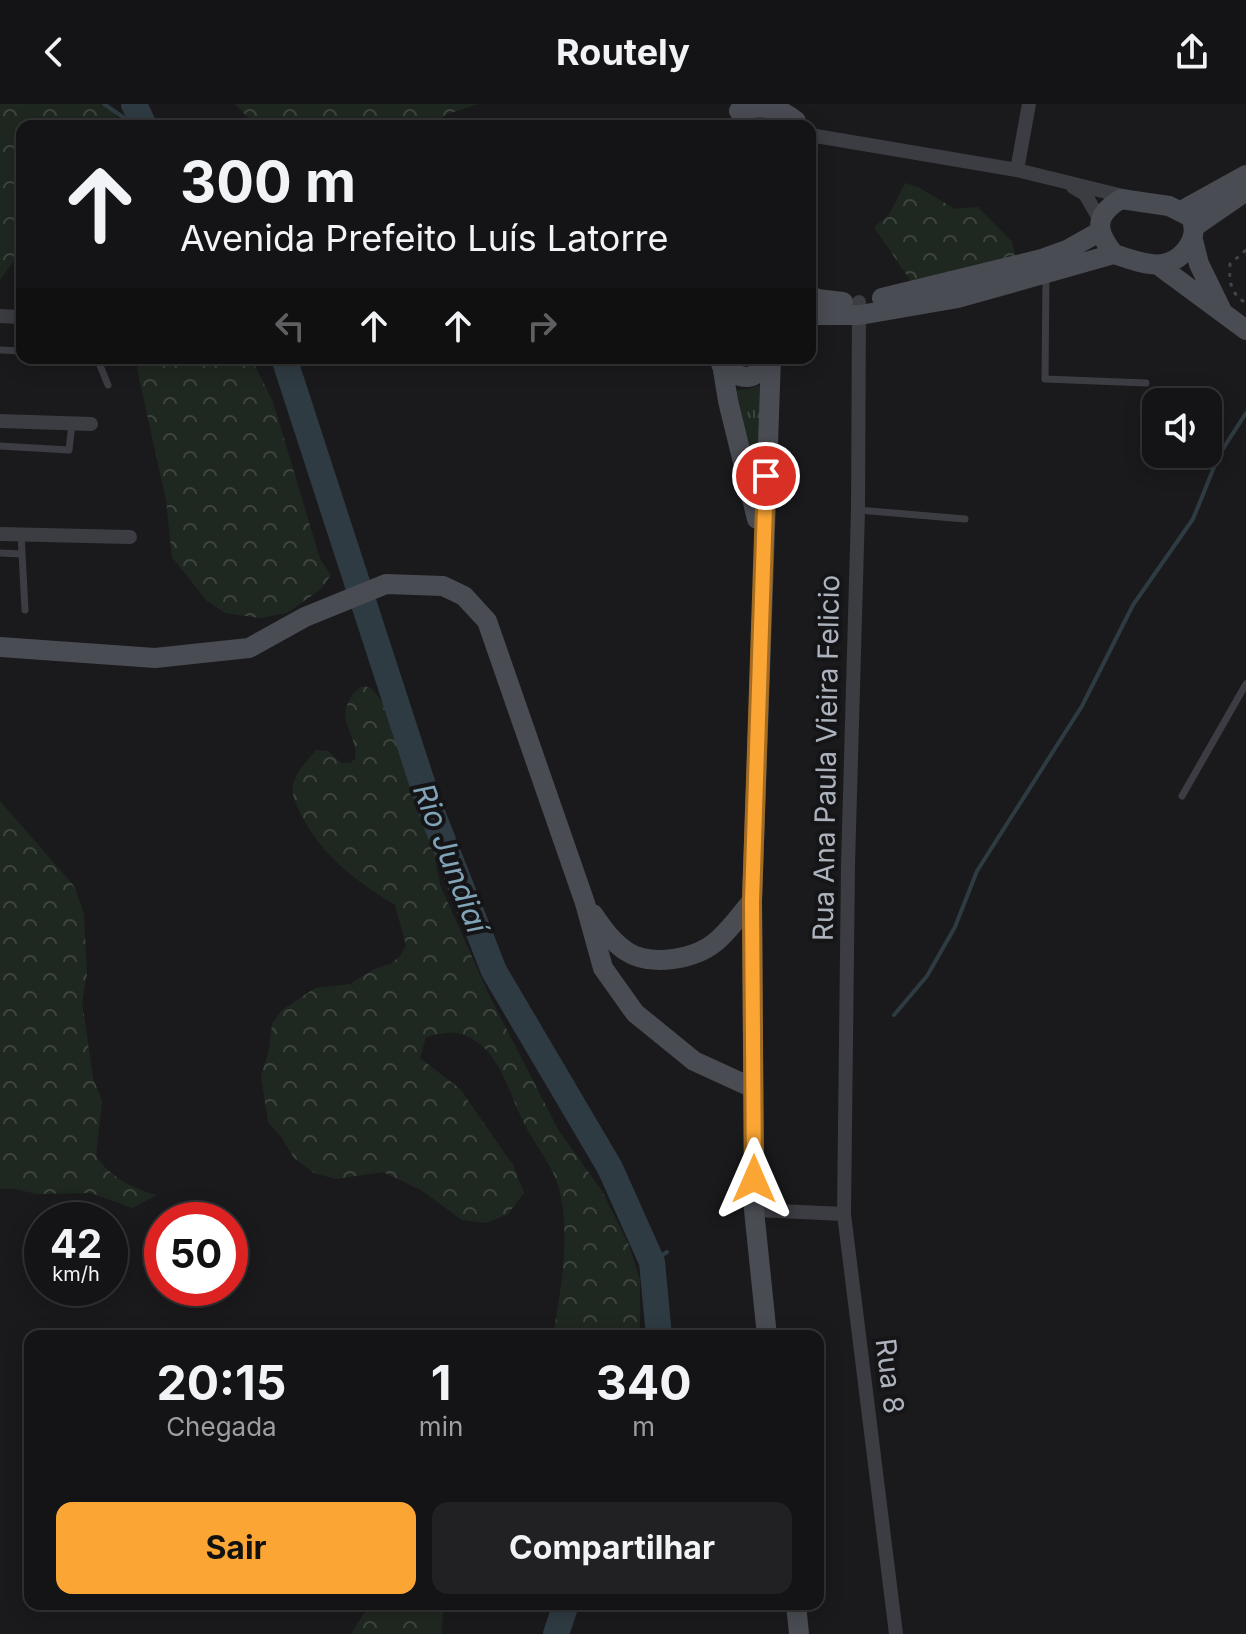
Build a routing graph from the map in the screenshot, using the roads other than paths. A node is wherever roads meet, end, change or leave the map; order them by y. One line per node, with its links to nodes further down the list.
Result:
1 (1029, 104): 5 (street)
2 (739, 114): 3 (main road)
3 (798, 120)
4 (816, 125): 5 (street)
5 (1017, 170): 7 (street)
6 (1246, 175): 11 (main road)
7 (1062, 181): 9 (street); 10 (street)
8 (1246, 191): 11 (main road)
9 (1137, 200): 10 (main road); 11 (main road)
10 (1100, 226): 12 (main road); 16 (main road)
11 (1190, 226): 13 (main road); 17 (main road)
12 (1114, 254): 13 (main road); 14 (main road)
13 (1158, 265): 17 (main road)
14 (1046, 275): 16 (main road); 25 (lane)
15 (816, 297): 16 (main road)
16 (860, 308): 18 (main road); 31 (street, Rua Ana Paula Vieira Felicio)
17 (1223, 313): 19 (main road)
18 (816, 314)
19 (1246, 330)
20 (99, 364): 26 (lane)
21 (719, 364): 38 (main road)
22 (723, 364): 23 (main road)
23 (767, 364)
24 (771, 364): 38 (main road)
25 (1146, 383)
26 (108, 385)
27 (0, 421): 28 (street)
28 (72, 424): 29 (street); 30 (lane)
29 (91, 424)
30 (0, 446)
31 (858, 510): 32 (lane); 47 (street, Rua Ana Paula Vieira Felicio)
32 (965, 519)
33 (0, 534): 34 (street)
34 (21, 534): 35 (street); 37 (lane)
35 (130, 537)
36 (0, 553): 37 (lane)
37 (22, 554): 39 (lane)
38 (764, 554): 43 (main road)
39 (25, 610)
40 (0, 647): 44 (main road)
41 (1246, 684): 42 (lane)
42 (1182, 796)
43 (752, 901): 44 (main road); 45 (main road)
44 (585, 903): 45 (main road)
45 (753, 1088): 46 (main road)
46 (754, 1210): 47 (street); 48 (main road)
47 (844, 1214): 51 (street, Rua 8)
48 (766, 1330)
49 (797, 1610): 50 (main road)
50 (799, 1634)
51 (896, 1634)

